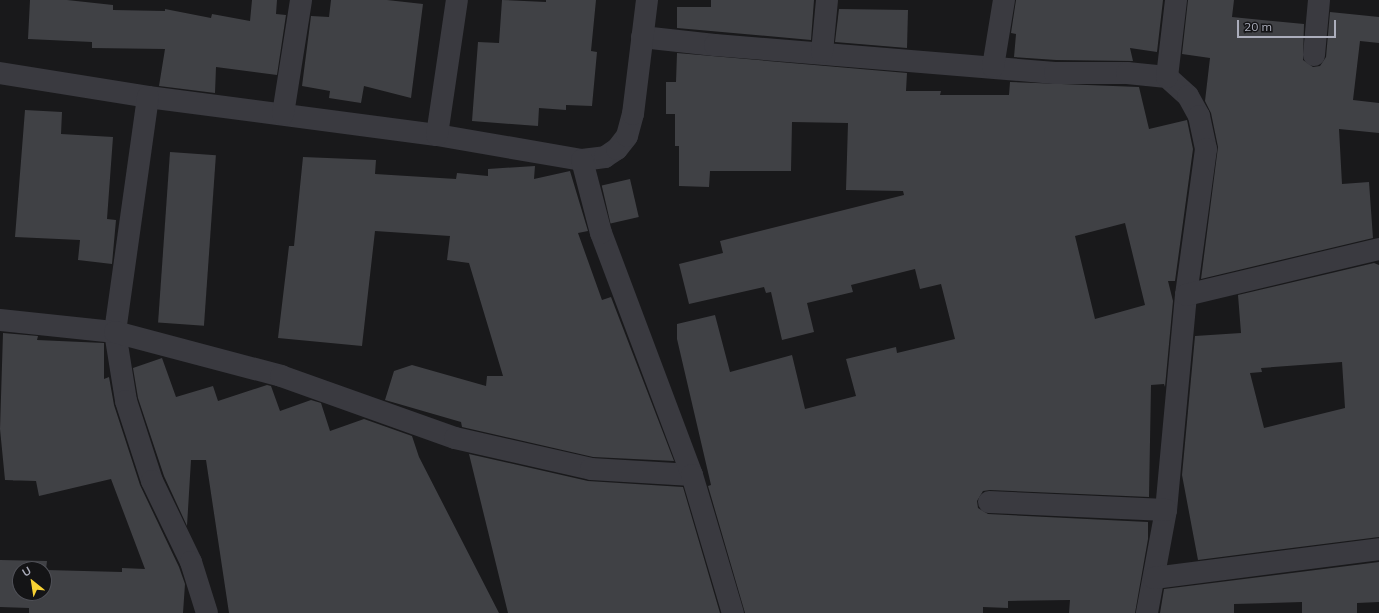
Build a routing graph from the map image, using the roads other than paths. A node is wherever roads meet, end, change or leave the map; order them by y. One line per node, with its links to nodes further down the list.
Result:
1 (301, 0): 15 (street)
2 (457, 0): 16 (street)
3 (647, 0): 8 (street)
4 (826, 0): 9 (street)
5 (1004, 0): 11 (street)
6 (1176, 0): 13 (street)
7 (1319, 0): 10 (street)
8 (642, 37): 9 (street); 17 (street)
9 (822, 52): 11 (street)
10 (1314, 55)
11 (993, 68): 13 (street)
12 (0, 73): 14 (street)
13 (1167, 78): 19 (street)
14 (148, 97): 15 (street); 21 (street)
15 (283, 114): 16 (street)
16 (438, 135): 17 (street)
17 (582, 160): 22 (street)
18 (1379, 250): 19 (street)
19 (1186, 295): 24 (street)
20 (0, 320): 21 (street)
21 (115, 332): 22 (street); 27 (street)
22 (692, 475): 28 (street)
23 (989, 502): 24 (street)
24 (1166, 510): 26 (street)
25 (1379, 549): 26 (street)
26 (1154, 578): 29 (street)
27 (206, 613)
28 (733, 613)
29 (1147, 613)

